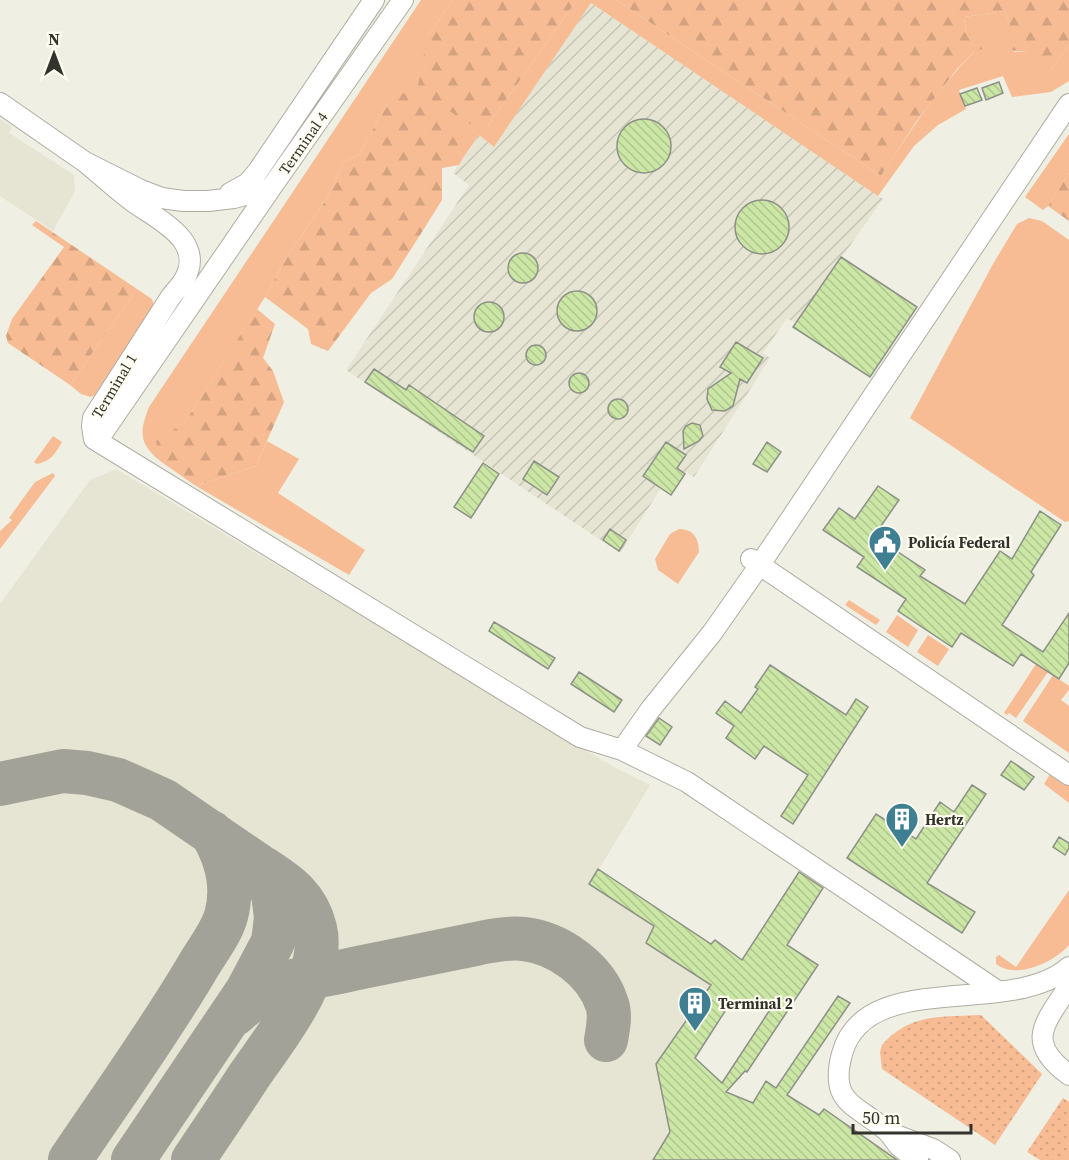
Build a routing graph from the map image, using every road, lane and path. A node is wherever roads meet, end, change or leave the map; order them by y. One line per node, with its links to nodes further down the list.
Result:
1 (374, 0): 7 (street)
2 (403, 0): 6 (street, Terminal 4)
3 (3, 104): 5 (street, Terminal 4)
4 (1069, 104): 9 (street)
5 (86, 162): 7 (street, Terminal 4); 8 (street, Terminal 1)
6 (271, 188): 7 (street, Terminal 4); 8 (street, Terminal 1)
7 (208, 201)
8 (94, 438): 10 (street)
9 (755, 562): 10 (street); 11 (street)
10 (622, 750): 14 (street)
11 (1069, 775)
12 (1069, 968): 14 (street)
13 (1069, 986): 15 (street)
14 (999, 992): 16 (street)
15 (1069, 1075)
16 (888, 1132): 17 (street); 18 (street)
17 (918, 1160)
18 (950, 1160)

